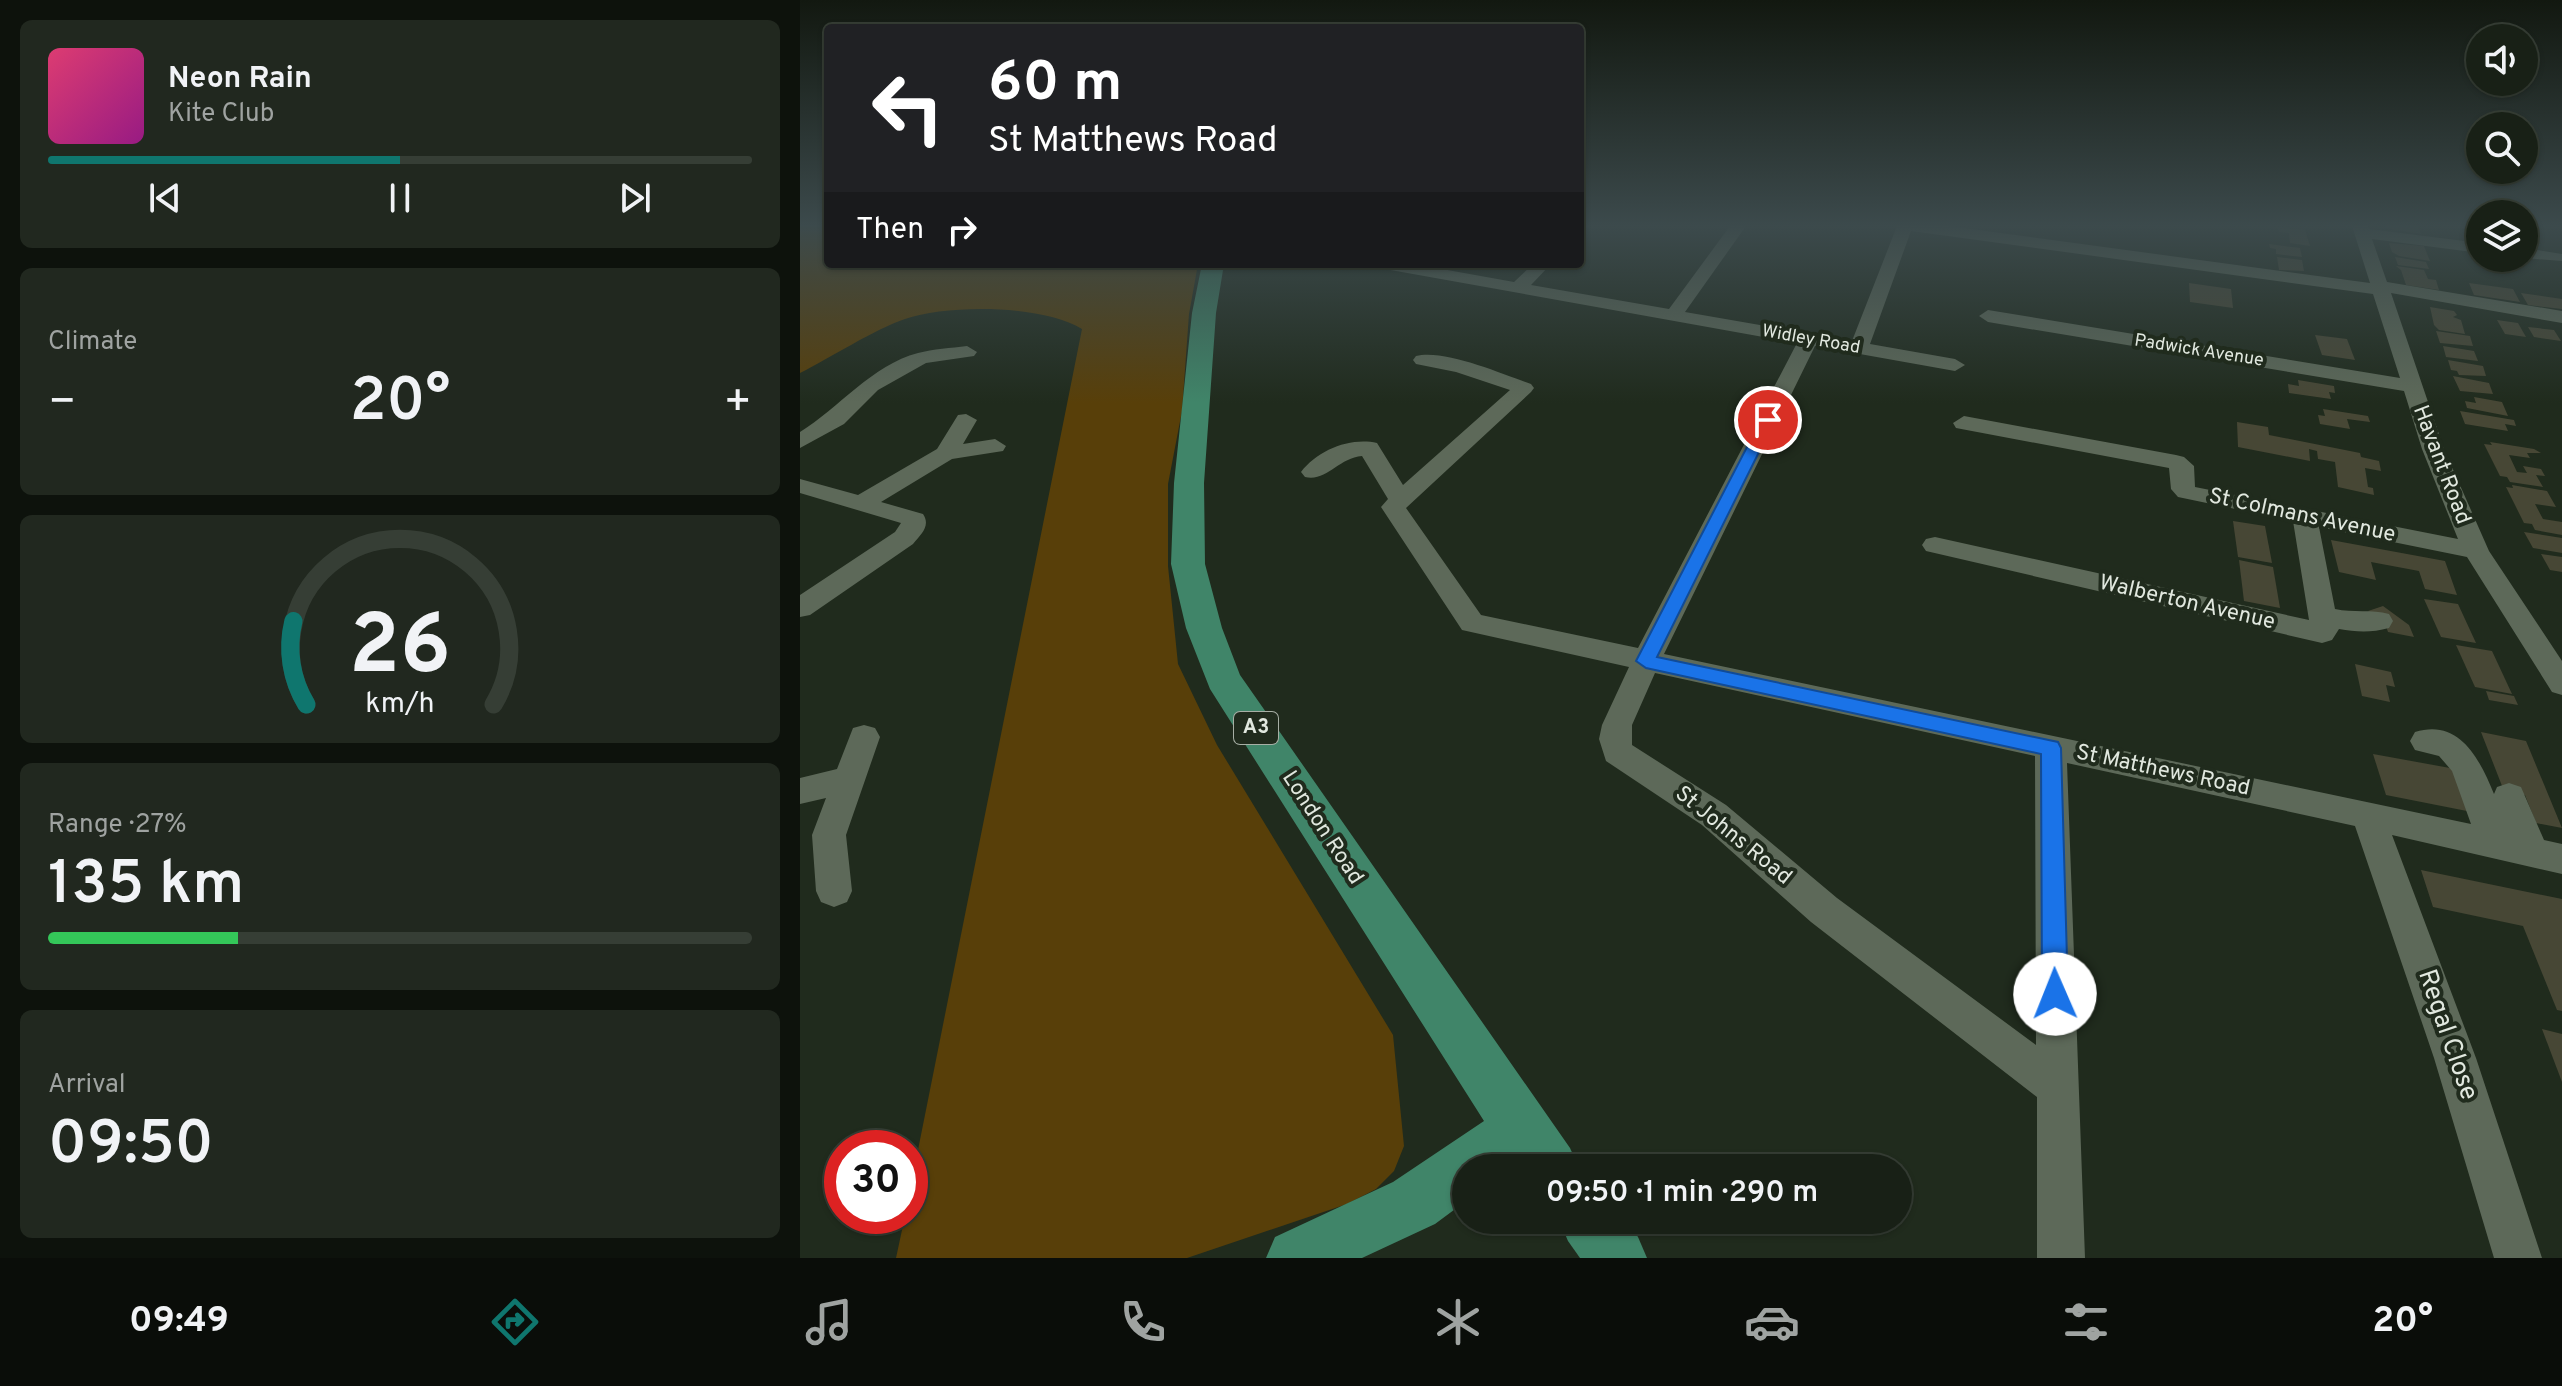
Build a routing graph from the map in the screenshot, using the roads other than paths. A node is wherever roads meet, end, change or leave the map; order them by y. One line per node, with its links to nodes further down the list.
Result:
1 (1209, 285): 49 (main road, London Road / A3)
2 (1506, 285): 8 (street, Widley Road)
3 (1521, 285): 8 (street)
4 (1695, 285): 10 (street)
5 (1883, 285): 14 (street)
6 (2354, 285): 9 (street)
7 (2378, 285): 9 (street, Havant Road)
8 (1519, 287): 10 (street, Widley Road)
9 (2379, 288): 12 (street); 18 (street, Havant Road)
10 (1674, 314): 13 (street, Widley Road)
11 (1988, 316): 18 (street, Padwick Avenue)
12 (2562, 317)
13 (1809, 339): 14 (street, Widley Road); 36 (street, St Johns Road)
14 (1859, 348): 17 (street, Widley Road)
15 (967, 352): 21 (street)
16 (1423, 360): 27 (street)
17 (1955, 365)
18 (2411, 386): 32 (street, Havant Road)
19 (966, 420): 23 (street)
20 (1964, 423): 29 (street, St Colmans Avenue)
21 (800, 441)
22 (995, 446): 23 (street)
23 (946, 453): 28 (street)
24 (1313, 472): 27 (street)
25 (2227, 478): 29 (street)
26 (800, 486): 28 (street)
27 (1401, 500): 36 (street, St Matthews Road)
28 (859, 505): 33 (street)
29 (2255, 506): 30 (street, St Colmans Avenue)
30 (2304, 515): 32 (street, St Colmans Avenue); 34 (street)
31 (1935, 545): 34 (street, Walberton Avenue)
32 (2476, 551): 37 (street, Havant Road)
33 (800, 608)
34 (2322, 616): 35 (street)
35 (2379, 621)
36 (1646, 661): 40 (street, St Matthews Road); 48 (street, St Johns Road)
37 (2561, 680)
38 (864, 737): 41 (street)
39 (2426, 741): 45 (street)
40 (2051, 748): 44 (street, St Matthews Road); 48 (street)
41 (850, 779): 42 (street); 47 (street)
42 (800, 791)
43 (2509, 797): 46 (street)
44 (2368, 815): 45 (street, St Matthews Road); 54 (street, Regal Close)
45 (2496, 844): 46 (street, St Matthews Road)
46 (2547, 856)
47 (834, 891)
48 (2057, 1086): 53 (street)
49 (1536, 1148): 51 (main road)
50 (1599, 1234): 52 (main road)
51 (1296, 1258)
52 (1617, 1258)
53 (2061, 1258)
54 (2518, 1258)

